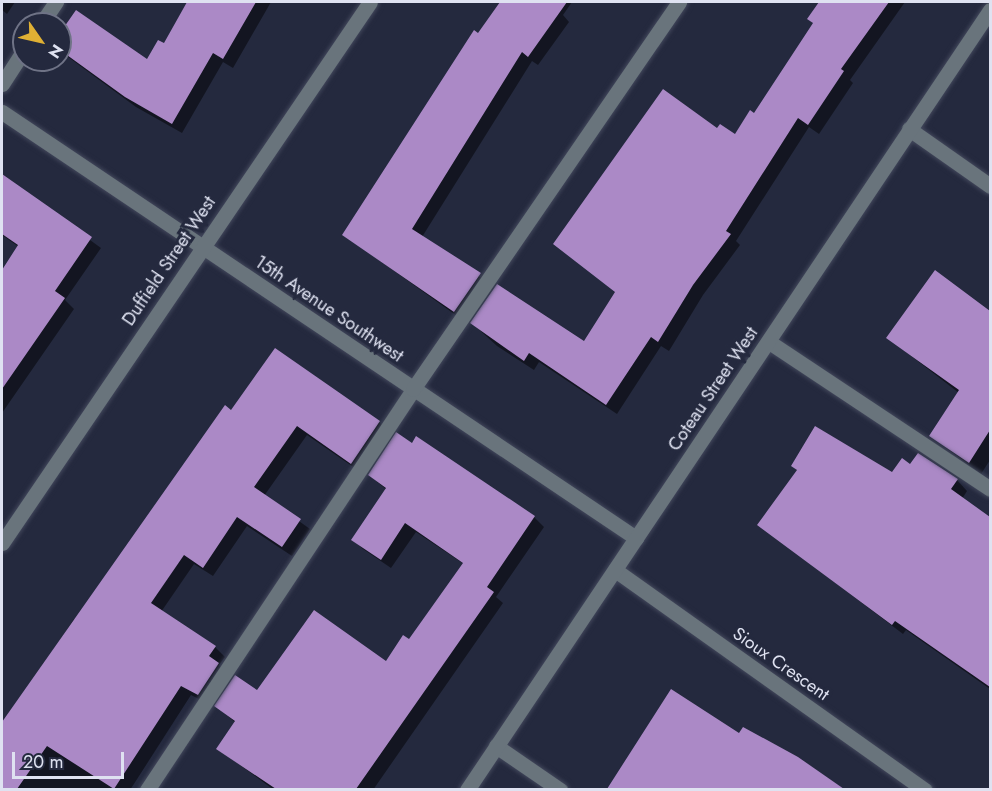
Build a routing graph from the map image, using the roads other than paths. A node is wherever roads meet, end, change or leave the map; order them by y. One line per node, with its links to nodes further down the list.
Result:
1 (370, 2): 9 (street, Duffield Street West)
2 (679, 2): 11 (street)
3 (990, 10): 7 (street, Coteau Street West)
4 (12, 69): 5 (street)
5 (2, 84)
6 (2, 112): 9 (street, 15th Avenue Southwest)
7 (909, 129): 8 (street); 10 (street, Coteau Street West)
8 (990, 186)
9 (202, 247): 11 (street, 15th Avenue Southwest); 14 (street, Duffield Street West)
10 (769, 342): 12 (street); 13 (street, Coteau Street West)
11 (413, 389): 13 (street, 15th Avenue Southwest); 17 (street)
12 (990, 489)
13 (636, 538): 15 (street, Coteau Street West)
14 (2, 543)
15 (615, 570): 16 (street, Coteau Street West); 20 (street, Sioux Crescent)
16 (496, 746): 18 (street, Coteau Street West); 19 (street)
17 (147, 789)
18 (467, 789)
19 (560, 789)
20 (925, 789)

